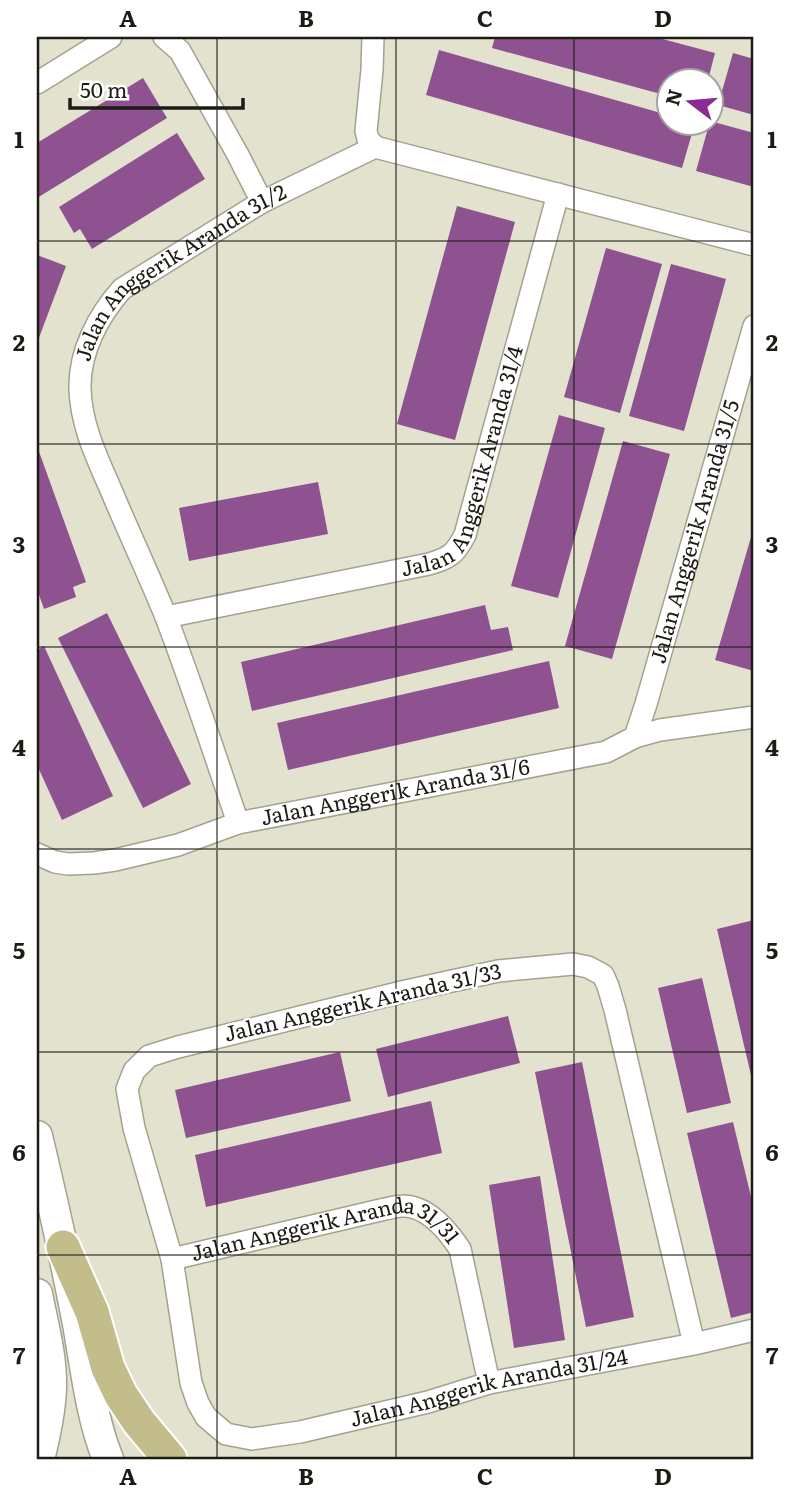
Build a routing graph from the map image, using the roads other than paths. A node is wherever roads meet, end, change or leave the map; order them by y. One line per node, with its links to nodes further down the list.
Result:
1 (111, 37): 4 (street)
2 (164, 37): 7 (street)
3 (373, 37): 5 (street)
4 (37, 83)
5 (375, 147): 6 (street); 7 (street, Jalan Anggerik Aranda 31/2)
6 (558, 194): 8 (street); 10 (street, Jalan Anggerik Aranda 31/4)
7 (262, 202): 10 (street, Jalan Anggerik Aranda 31/2)
8 (754, 244)
9 (754, 326): 12 (street, Jalan Anggerik Aranda 31/5)
10 (166, 617): 13 (street, Jalan Anggerik Aranda 31/2)
11 (754, 717): 12 (street, Jalan Anggerik Aranda 31/6)
12 (635, 737): 13 (street, Jalan Anggerik Aranda 31/6)
13 (238, 823): 14 (street, Jalan Anggerik Aranda 31/6)
14 (37, 854)
15 (37, 1136): 16 (main road)
16 (63, 1248): 24 (main road); 25 (main road)
17 (172, 1259): 20 (street, Jalan Anggerik Aranda 31/33); 21 (street, Jalan Anggerik Aranda 31/31); 22 (street, Jalan Anggerik Aranda 31/33)
18 (37, 1294): 23 (main road)
19 (754, 1330): 20 (street, Jalan Anggerik Aranda 31/24)
20 (694, 1344): 21 (street, Jalan Anggerik Aranda 31/24)
21 (489, 1383): 22 (street, Jalan Anggerik Aranda 31/24)
22 (226, 1434)
23 (39, 1459)
24 (108, 1459)
25 (170, 1459)

